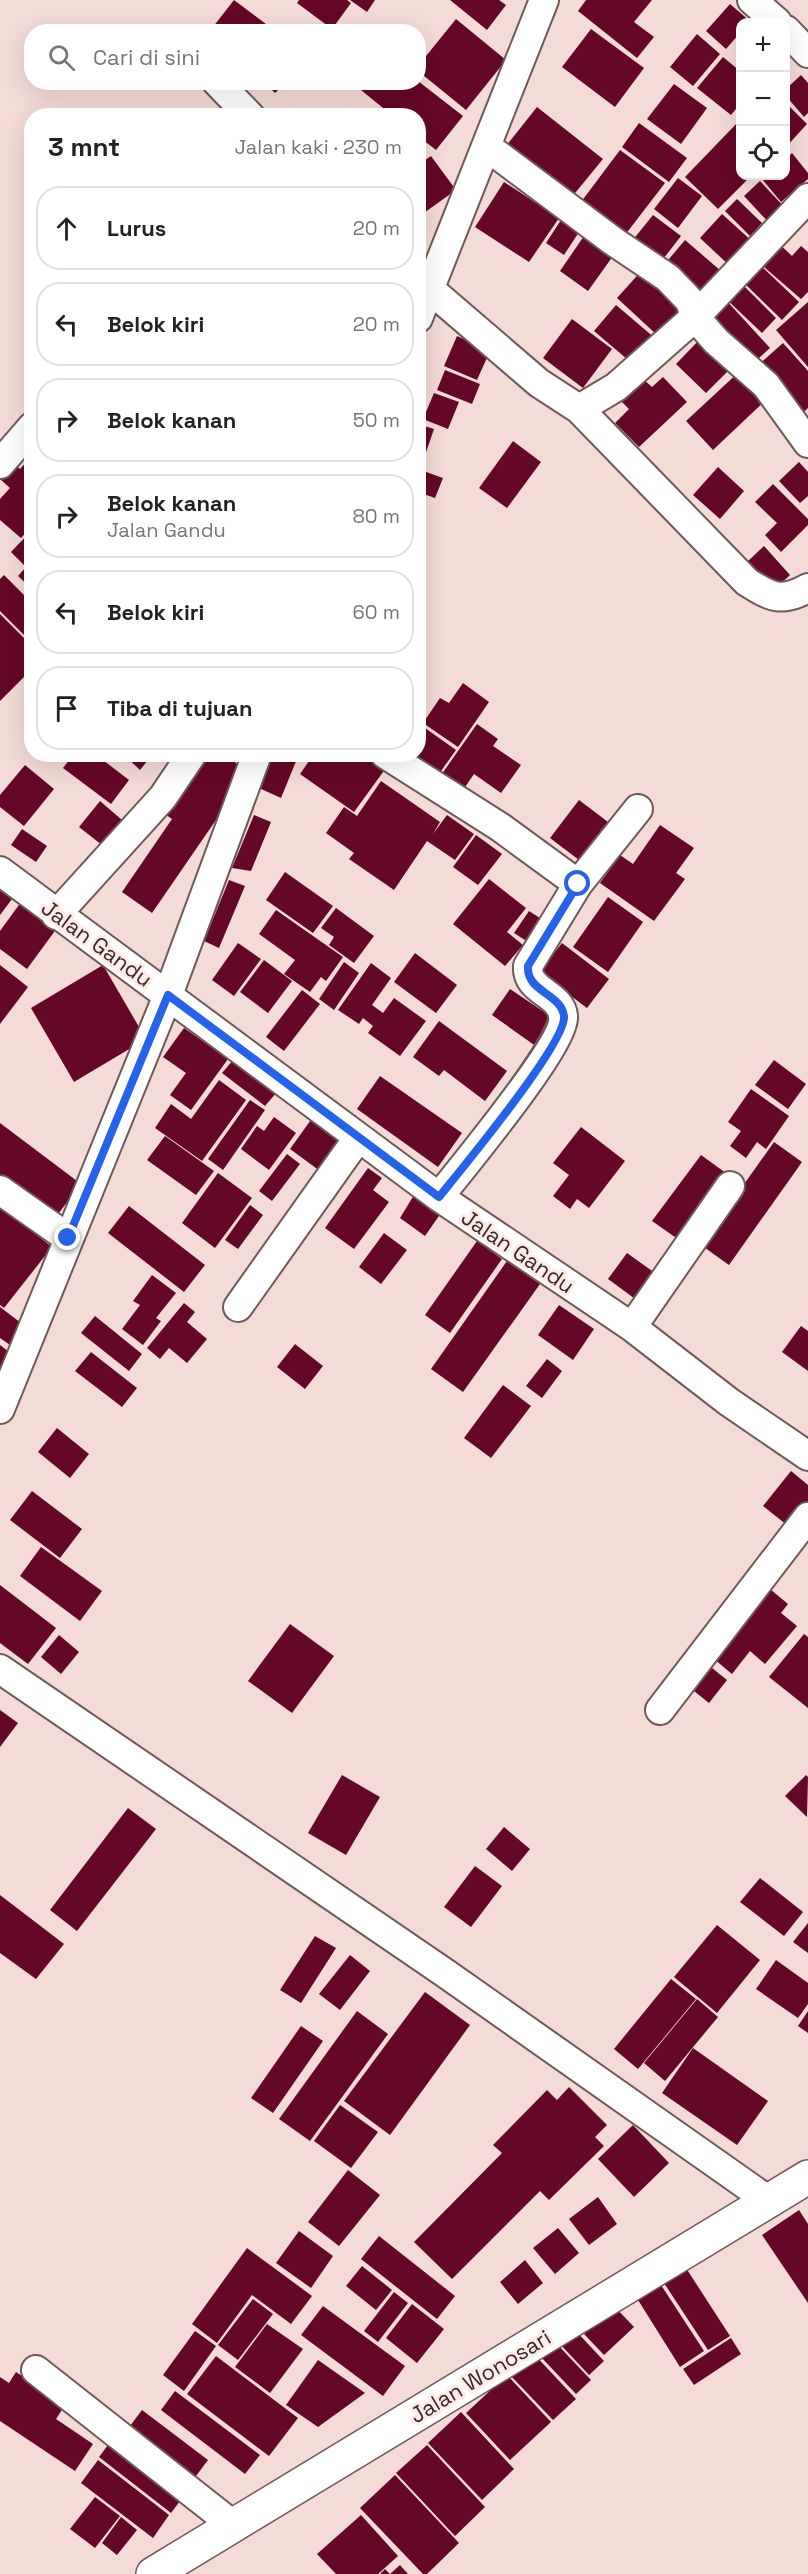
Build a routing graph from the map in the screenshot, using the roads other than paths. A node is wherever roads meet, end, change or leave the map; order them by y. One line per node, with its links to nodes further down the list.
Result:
1 (544, 0): 8 (street)
2 (753, 0): 3 (street)
3 (773, 18)
4 (790, 34): 5 (street)
5 (808, 53)
6 (225, 90): 7 (street)
7 (242, 108)
8 (486, 146): 10 (street); 12 (street)
9 (808, 198): 12 (street)
10 (426, 280)
11 (426, 286): 13 (street)
12 (694, 317): 13 (street); 15 (street)
13 (579, 409): 17 (street)
14 (24, 436): 16 (street)
15 (808, 443)
16 (0, 464)
17 (808, 588)
18 (187, 762): 24 (street)
19 (254, 762): 25 (street)
20 (398, 762): 23 (street)
21 (638, 809): 23 (street)
22 (0, 871): 24 (street, Jalan Gandu)
23 (578, 884): 29 (street)
24 (57, 915): 25 (street, Jalan Gandu)
25 (168, 995): 26 (street, Jalan Gandu); 30 (street)
26 (358, 1138): 29 (street, Jalan Gandu); 31 (street)
27 (730, 1186): 32 (street)
28 (0, 1190): 30 (street)
29 (439, 1197): 32 (street, Jalan Gandu)
30 (68, 1238): 33 (street)
31 (238, 1307)
32 (632, 1327): 34 (street, Jalan Gandu)
33 (0, 1409)
34 (808, 1456)
35 (808, 1517): 37 (street)
36 (0, 1669): 39 (street)
37 (660, 1710)
38 (808, 2177): 39 (highway, Jalan Wonosari)
39 (770, 2201): 41 (highway, Jalan Wonosari)
40 (36, 2370): 41 (street)
41 (233, 2525): 42 (highway, Jalan Wonosari)
42 (153, 2574)

